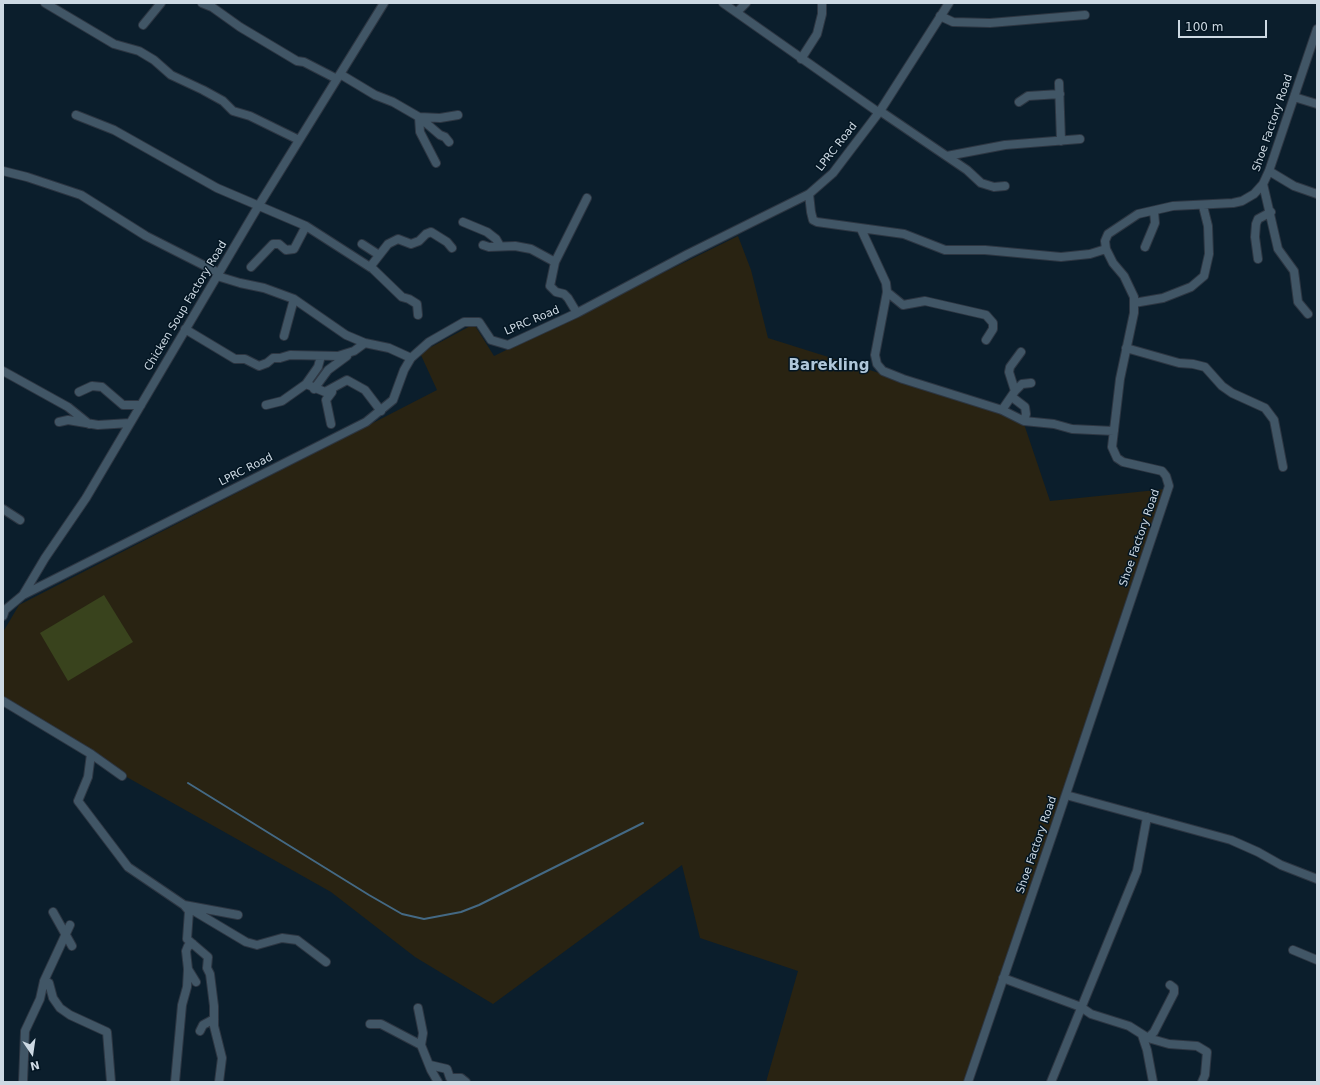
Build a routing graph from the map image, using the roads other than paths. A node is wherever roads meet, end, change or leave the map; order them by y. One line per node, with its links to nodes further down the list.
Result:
1 (45, 3): 26 (street)
2 (162, 3): 12 (street)
3 (202, 3): 15 (street)
4 (384, 3): 15 (street, Chicken Soup Factory Road)
5 (723, 3): 9 (street)
6 (746, 3): 9 (street)
7 (822, 3): 14 (street)
8 (949, 3): 11 (street, LPRC Road)
9 (737, 12): 14 (street)
10 (1085, 15): 11 (street)
11 (940, 16): 21 (street, LPRC Road)
12 (143, 25)
13 (1317, 29): 18 (street, Shoe Factory Road)
14 (801, 58): 21 (street)
15 (339, 77): 24 (street); 26 (street, Chicken Soup Factory Road)
16 (1059, 83): 17 (street)
17 (1060, 94): 19 (street); 27 (street)
18 (1294, 97): 20 (street); 32 (street, Shoe Factory Road)
19 (1019, 102)
20 (1317, 104)
21 (879, 111): 29 (street); 35 (street, LPRC Road)
22 (76, 115): 38 (street)
23 (458, 115): 24 (street)
24 (419, 117): 28 (street); 30 (street)
25 (1080, 139): 27 (street)
26 (299, 140): 38 (street, Chicken Soup Factory Road)
27 (1061, 141): 29 (street)
28 (449, 142)
29 (947, 156): 34 (street)
30 (436, 163)
31 (3, 171): 56 (street)
32 (1269, 171): 33 (street, Shoe Factory Road); 36 (street)
33 (1263, 184): 39 (street, Shoe Factory Road); 41 (street)
34 (1005, 186)
35 (809, 194): 44 (street); 60 (street, LPRC Road)
36 (1317, 194)
37 (588, 198): 53 (street)
38 (258, 205): 43 (street); 56 (street, Chicken Soup Factory Road)
39 (1203, 206): 40 (street, Shoe Factory Road); 59 (street)
40 (1154, 211): 48 (street); 50 (street, Shoe Factory Road)
41 (1271, 212): 52 (street); 61 (street)
42 (463, 222): 47 (street)
43 (306, 226): 54 (street); 55 (street)
44 (862, 229): 50 (street); 57 (street)
45 (362, 244): 51 (street)
46 (483, 245): 47 (street)
47 (500, 246): 53 (street)
48 (1145, 247)
49 (452, 248): 51 (street)
50 (1106, 249): 59 (street, Shoe Factory Road)
51 (379, 255): 55 (street)
52 (1258, 259)
53 (555, 262): 60 (street)
54 (251, 267)
55 (370, 267): 62 (street)
56 (218, 274): 58 (street); 63 (street, Chicken Soup Factory Road)
57 (887, 292): 65 (street); 80 (street)
58 (294, 299): 64 (street); 66 (street)
59 (1134, 302): 67 (street, Shoe Factory Road)
60 (578, 313): 70 (street, LPRC Road)
61 (1308, 314)
62 (418, 315)
63 (185, 329): 69 (street); 79 (street, Chicken Soup Factory Road)
64 (284, 336)
65 (986, 340)
66 (363, 344): 69 (street); 70 (street); 74 (street)
67 (1126, 348): 87 (street, Shoe Factory Road); 88 (street)
68 (1021, 352): 77 (street)
69 (321, 356): 73 (street)
70 (411, 358): 81 (street, LPRC Road)
71 (3, 371): 85 (street)
72 (1031, 383): 77 (street)
73 (306, 384): 74 (street); 78 (street)
74 (314, 389): 75 (street)
75 (332, 389): 81 (street); 86 (street)
76 (79, 392): 79 (street)
77 (1013, 394): 80 (street); 82 (street)
78 (266, 404)
79 (141, 405): 84 (street, Chicken Soup Factory Road)
80 (1002, 410): 82 (street)
81 (381, 411): 91 (street, LPRC Road)
82 (1024, 421): 87 (street)
83 (60, 422): 85 (street)
84 (130, 423): 85 (street); 91 (street, Chicken Soup Factory Road)
85 (89, 424)
86 (331, 424)
87 (1114, 431): 96 (street, Shoe Factory Road)
88 (1283, 467)
89 (3, 509): 90 (street)
90 (20, 520)
91 (23, 595): 92 (street, Chicken Soup Factory Road)
92 (4, 611)
93 (3, 701): 94 (street)
94 (91, 754): 95 (street); 99 (street)
95 (122, 776)
96 (1066, 795): 97 (street); 110 (street, Shoe Factory Road)
97 (1147, 817): 98 (street); 114 (street)
98 (1317, 879)
99 (184, 905): 101 (street); 104 (street); 108 (street)
100 (53, 912): 103 (street)
101 (238, 915)
102 (70, 925): 103 (street)
103 (66, 934): 105 (street); 111 (street)
104 (193, 944): 109 (street); 116 (street)
105 (72, 946)
106 (1293, 950): 107 (street)
107 (1317, 960)
108 (326, 962)
109 (188, 969): 112 (street); 124 (street)
110 (1003, 978): 114 (street); 128 (street, Shoe Factory Road)
111 (44, 982): 122 (street); 123 (street)
112 (196, 982)
113 (1170, 985): 119 (street)
114 (1081, 1007): 119 (street); 129 (street)
115 (418, 1008): 120 (street)
116 (214, 1019): 118 (street); 125 (street)
117 (370, 1024): 120 (street)
118 (200, 1031)
119 (1145, 1037): 130 (street); 131 (street)
120 (421, 1045): 121 (street)
121 (430, 1065): 126 (street); 127 (street)
122 (23, 1082)
123 (111, 1082)
124 (175, 1082)
125 (219, 1082)
126 (438, 1082)
127 (466, 1082)
128 (968, 1082)
129 (1051, 1082)
130 (1153, 1082)
131 (1202, 1082)

